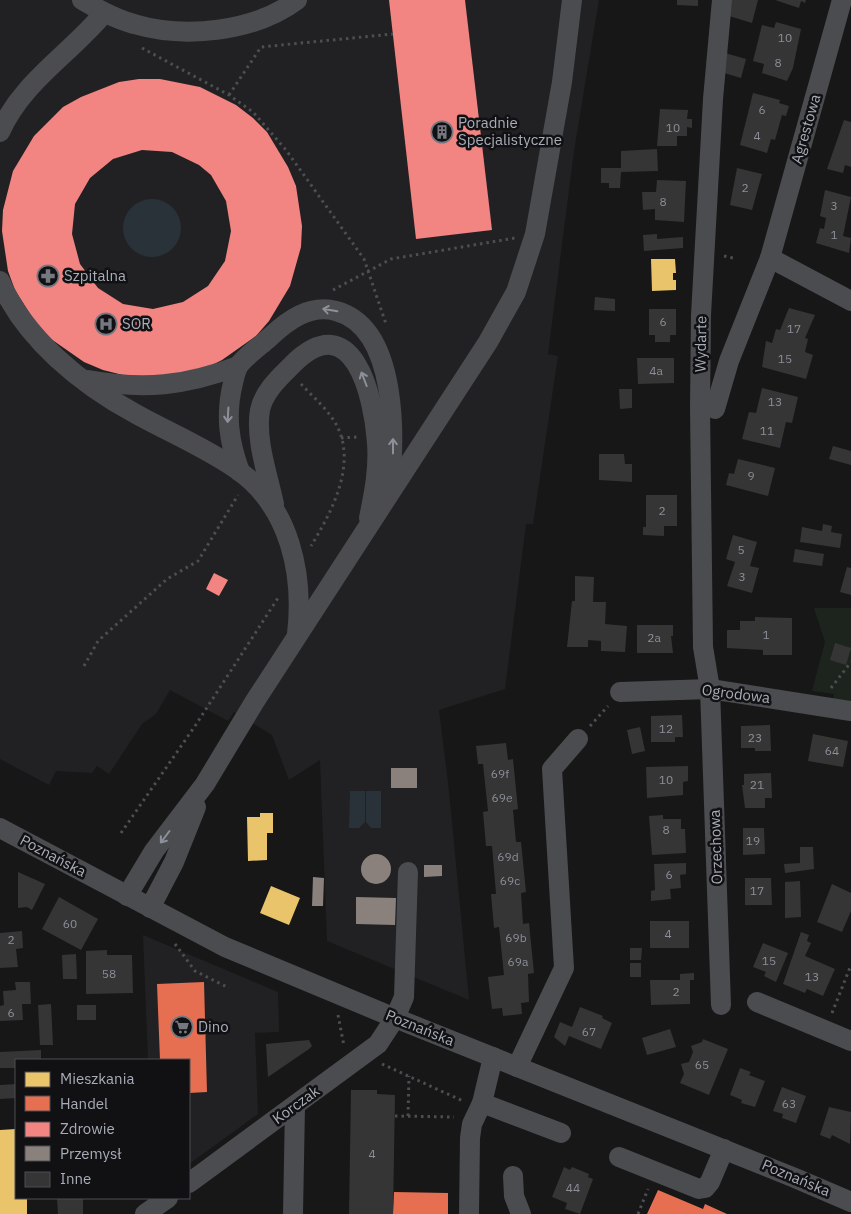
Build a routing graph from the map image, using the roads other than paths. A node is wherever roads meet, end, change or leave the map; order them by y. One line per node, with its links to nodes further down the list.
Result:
1 (82, 0): 6 (street)
2 (297, 0): 6 (street)
3 (572, 0): 15 (street)
4 (722, 0): 19 (street, Wydarte)
5 (842, 0): 8 (street, Agrestowa)
6 (104, 13): 7 (street)
7 (0, 132)
8 (770, 258): 10 (street); 13 (street, Agrestowa)
9 (0, 281): 12 (street)
10 (851, 301)
11 (238, 366): 12 (street); 14 (street, one-way to 14); 15 (street, one-way to 11)
12 (84, 379): 14 (street)
13 (715, 409)
14 (244, 475): 16 (street)
15 (389, 495): 17 (street)
16 (274, 508): 17 (street, one-way to 16); 18 (street)
17 (366, 530): 18 (street)
18 (297, 636): 23 (street)
19 (710, 689): 20 (street, Ogrodowa); 21 (street, Ogrodowa); 29 (street, Orzechowa)
20 (614, 699)
21 (851, 711)
22 (578, 739): 33 (street)
23 (205, 784): 26 (street, one-way to 26); 27 (street)
24 (0, 828): 26 (street, Poznańska)
25 (408, 872): 30 (street, Korczak)
26 (127, 896): 27 (street, Poznańska)
27 (150, 908): 30 (street, Poznańska)
28 (757, 1002): 31 (street)
29 (721, 1005)
30 (395, 1018): 32 (street, Poznańska); 35 (street, Korczak)
31 (851, 1041)
32 (493, 1057): 33 (street, Poznańska); 34 (street)
33 (517, 1067): 37 (street, Poznańska)
34 (482, 1103): 36 (street); 45 (street)
35 (295, 1106): 40 (street, Korczak); 44 (street)
36 (561, 1133)
37 (724, 1149): 38 (street); 42 (street, Poznańska)
38 (618, 1157)
39 (513, 1176): 46 (street)
40 (190, 1182)
41 (167, 1199): 43 (street)
42 (851, 1202)
43 (145, 1214)
44 (293, 1214)
45 (469, 1214)
46 (521, 1214)

